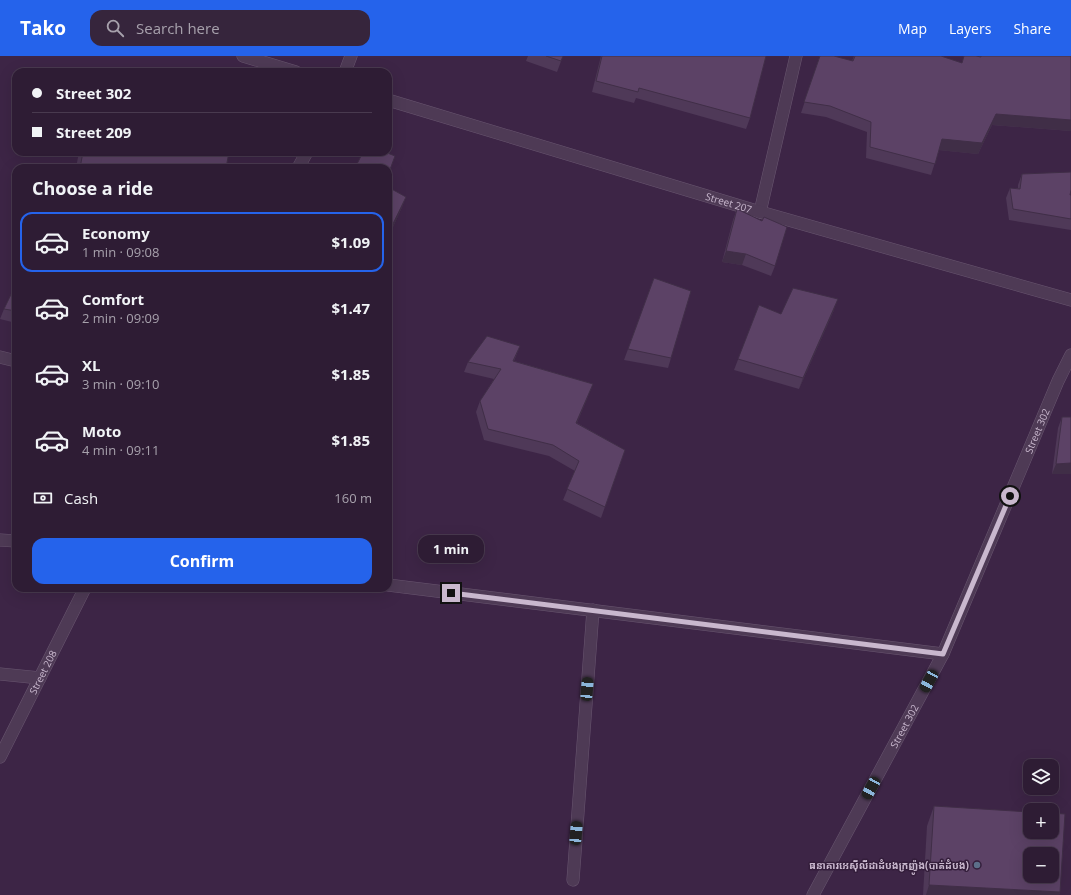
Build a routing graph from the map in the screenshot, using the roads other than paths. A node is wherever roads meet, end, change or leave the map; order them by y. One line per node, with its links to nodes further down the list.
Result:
1 (243, 56): 4 (street)
2 (351, 56): 5 (street)
3 (796, 56): 7 (street)
4 (283, 68)
5 (346, 68)
6 (392, 101): 7 (street, Street 207)
7 (760, 212): 8 (street, Street 207)
8 (1071, 300)
9 (1071, 355): 17 (street, Street 302)
10 (0, 357): 11 (street)
11 (12, 360)
12 (0, 540): 13 (street)
13 (12, 542)
14 (392, 586): 16 (street)
15 (83, 592): 19 (street, Street 208)
16 (594, 610): 17 (street); 21 (street)
17 (943, 654): 22 (street, Street 302)
18 (0, 674): 19 (street)
19 (40, 678): 20 (street, Street 208)
20 (0, 757)
21 (573, 880)
22 (813, 895)

